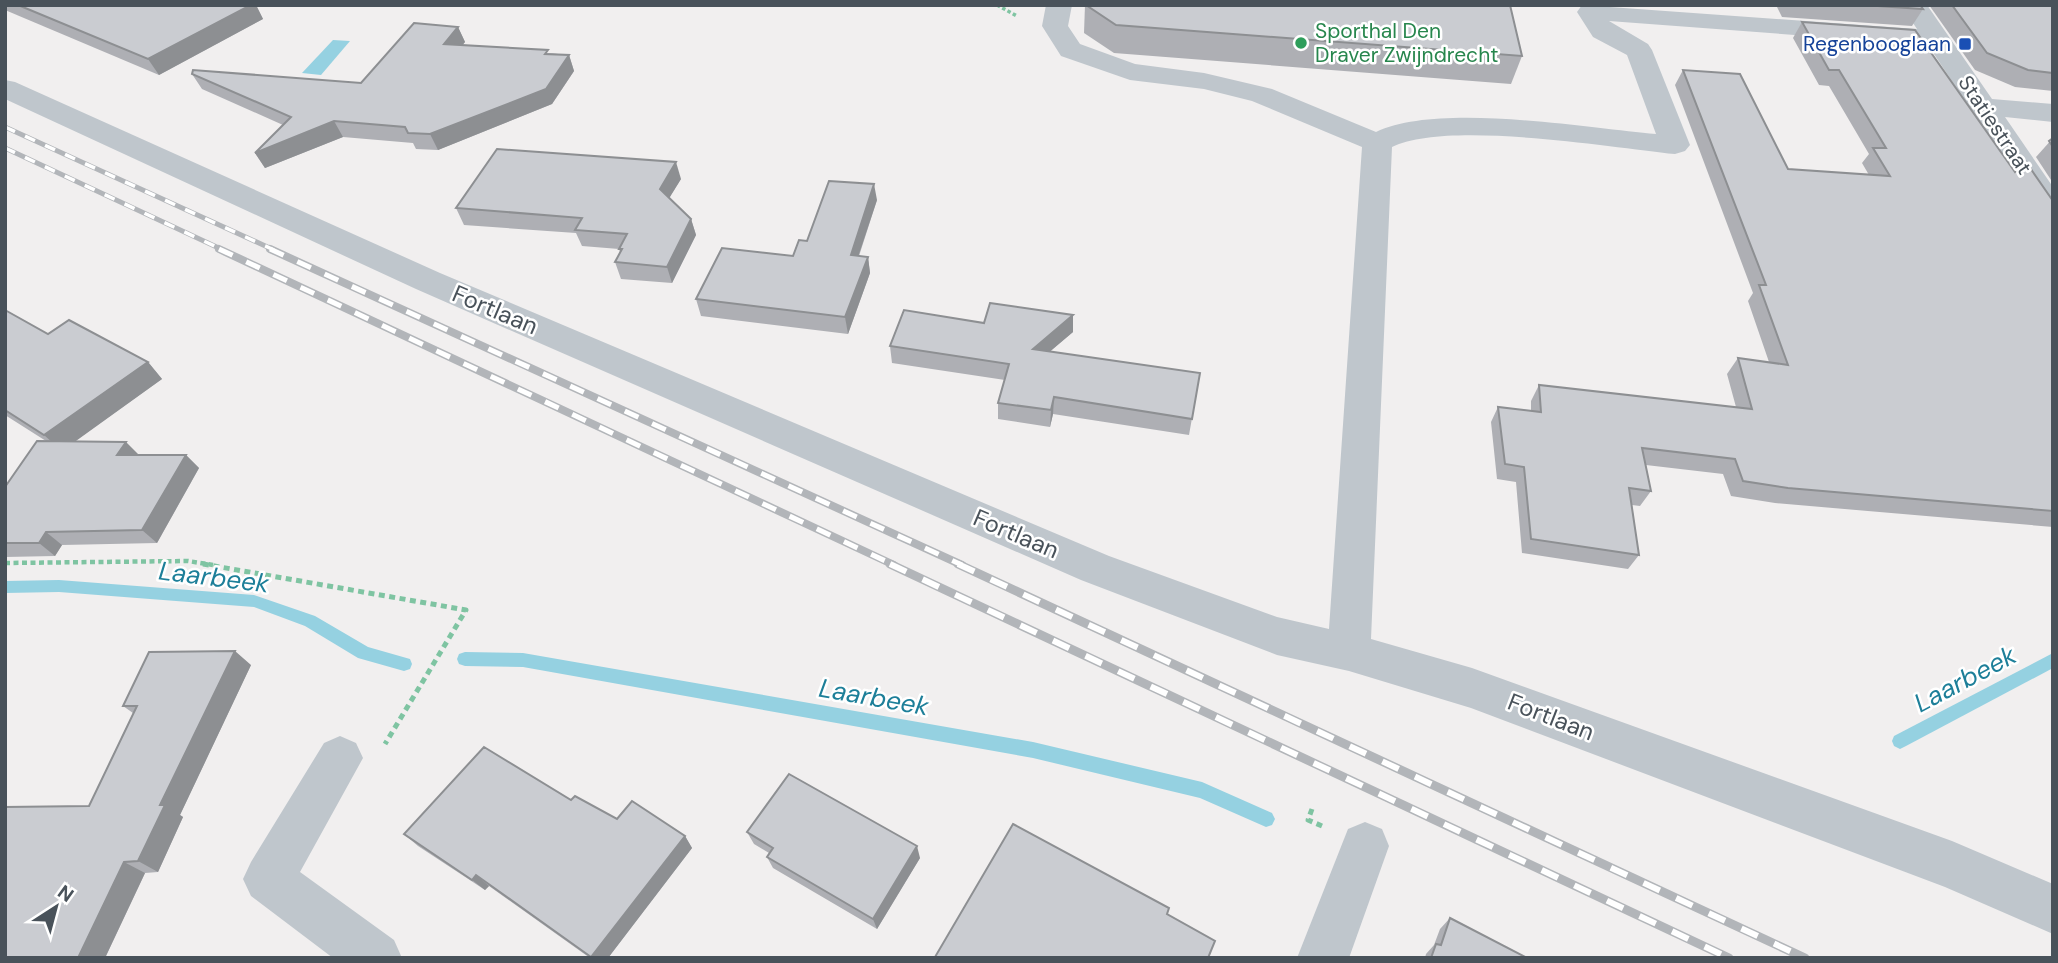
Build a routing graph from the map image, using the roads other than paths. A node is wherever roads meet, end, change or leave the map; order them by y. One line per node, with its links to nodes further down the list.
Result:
1 (1059, 5): 8 (street)
2 (1914, 5): 4 (street, Statiestraat)
3 (1593, 8): 4 (street); 8 (street)
4 (1935, 37): 6 (street, Statiestraat)
5 (5, 88): 10 (street, Fortlaan)
6 (1984, 107): 7 (street); 9 (street, Statiestraat)
7 (2053, 113)
8 (1377, 143): 10 (street)
9 (2053, 210)
10 (1349, 652): 13 (street, Fortlaan)
11 (340, 758): 14 (street)
12 (1365, 846): 15 (street)
13 (2053, 909)
14 (376, 958)
15 (1323, 958)

